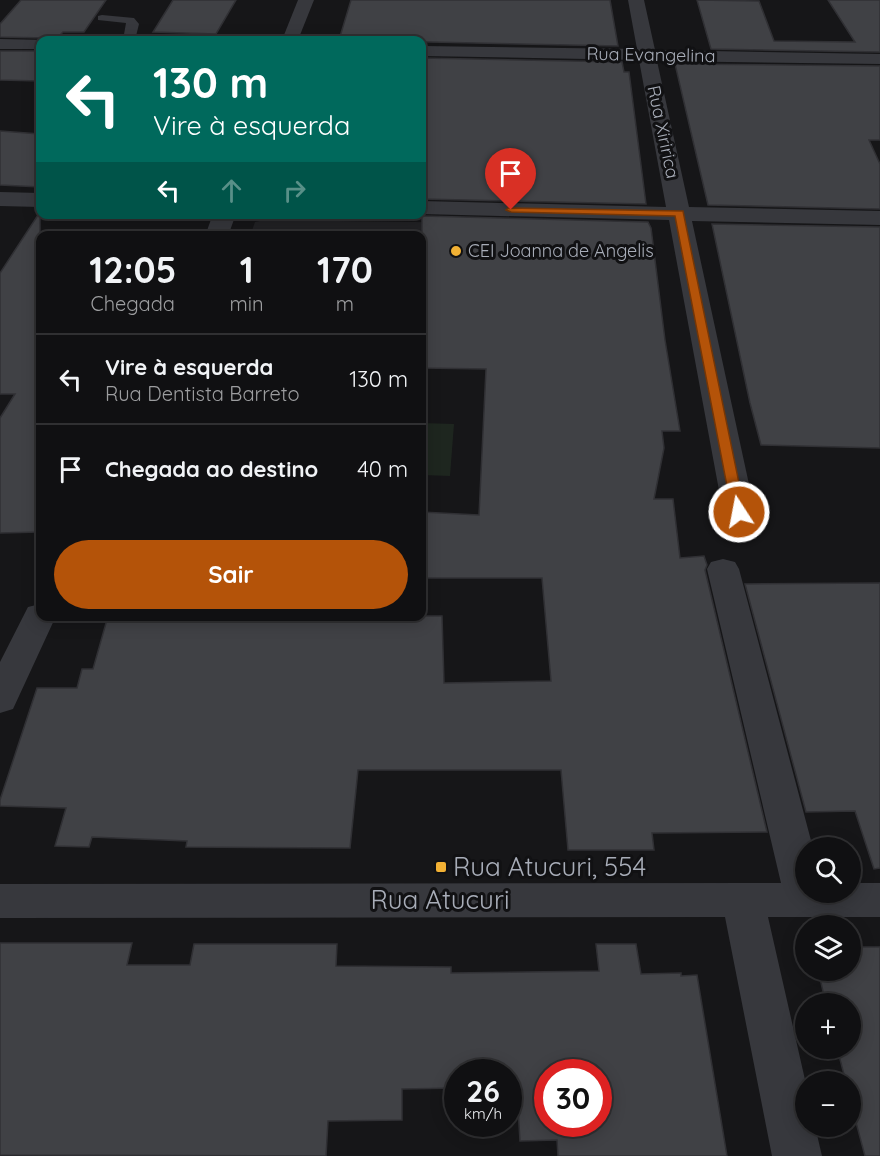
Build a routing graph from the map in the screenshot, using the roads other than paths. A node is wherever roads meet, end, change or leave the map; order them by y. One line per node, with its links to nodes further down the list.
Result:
1 (306, 0): 5 (street)
2 (636, 0): 9 (street, Rua Xiririca)
3 (102, 18): 4 (lane)
4 (130, 36)
5 (292, 36)
6 (0, 44): 7 (street)
7 (36, 44)
8 (426, 51): 9 (street, Rua Evangelina)
9 (647, 55): 10 (street, Rua Evangelina); 14 (street, Rua Xiririca)
10 (880, 59)
11 (0, 199): 12 (street)
12 (36, 200)
13 (426, 208): 14 (street)
14 (679, 213): 15 (street); 16 (street, Rua Xiririca)
15 (880, 218)
16 (739, 512)
17 (723, 569): 20 (street)
18 (37, 621): 19 (street)
19 (0, 700)
20 (795, 856)
21 (743, 900): 22 (street, Rua Atucuri); 25 (street, Rua Atucuri); 26 (street)
22 (795, 900)
23 (861, 900): 24 (street, Rua Atucuri)
24 (880, 900)
25 (0, 901)
26 (798, 1156)

